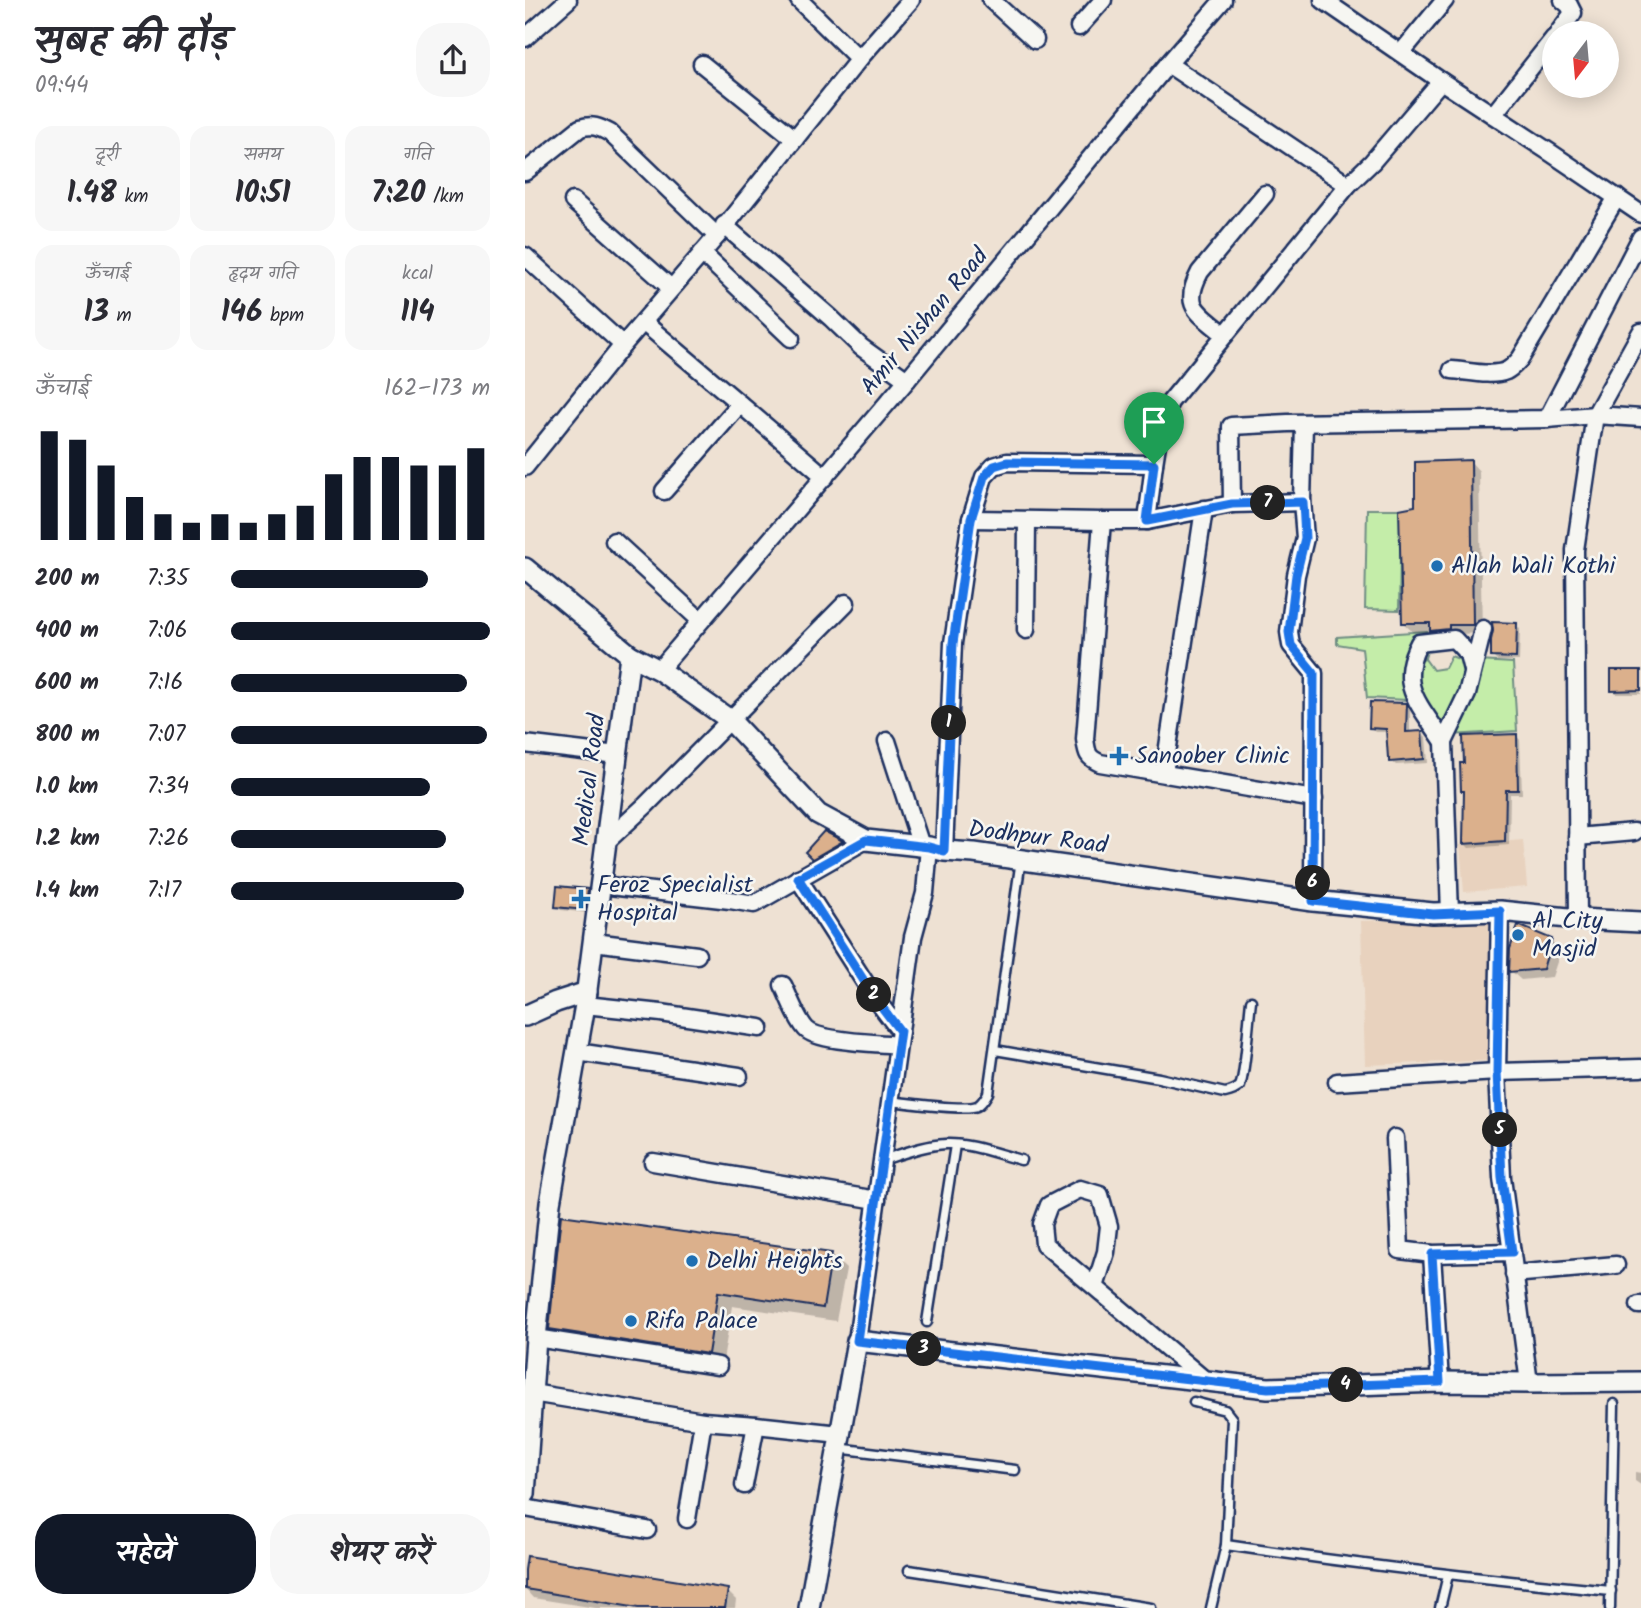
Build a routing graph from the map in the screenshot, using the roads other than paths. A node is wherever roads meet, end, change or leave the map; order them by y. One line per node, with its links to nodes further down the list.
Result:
1 (568, 0): 12 (street)
2 (799, 0): 16 (street)
3 (911, 0): 16 (street)
4 (991, 0): 13 (street)
5 (1103, 0): 11 (street)
6 (1223, 0): 18 (street, Amir Nishan Road)
7 (1323, 0): 14 (street)
8 (1445, 0): 14 (street)
9 (1563, 0): 10 (street)
10 (1567, 21)
11 (1079, 27)
12 (525, 38)
13 (1035, 40)
14 (1401, 53): 19 (street)
15 (1542, 53): 20 (street)
16 (859, 60): 21 (street)
17 (702, 64): 21 (street)
18 (1168, 64): 23 (street); 39 (street, Amir Nishan Road)
19 (1441, 81): 20 (street); 23 (street)
20 (1493, 115): 25 (street)
21 (795, 139): 28 (street)
22 (525, 172): 28 (street)
23 (1348, 185): 35 (street)
24 (1265, 194): 35 (street)
25 (1616, 197): 27 (street); 38 (street)
26 (573, 201): 32 (street)
27 (1641, 214)
28 (721, 230): 30 (street); 39 (street)
29 (1641, 237): 43 (street)
30 (702, 253): 32 (street); 36 (street)
31 (525, 256): 37 (street)
32 (671, 288): 33 (street)
33 (643, 322): 37 (street); 40 (street)
34 (1641, 332): 41 (street)
35 (1225, 335): 45 (street)
36 (791, 338)
37 (623, 345): 46 (street)
38 (1452, 370)
39 (907, 380): 47 (street, Amir Nishan Road)
40 (740, 404): 47 (street); 48 (street)
41 (1595, 415): 42 (street); 43 (street); 73 (street)
42 (1641, 418)
43 (1547, 419): 44 (street)
44 (1304, 424): 49 (street); 50 (street)
45 (1154, 464): 52 (street); 55 (street)
46 (525, 467)
47 (825, 477): 59 (street, Amir Nishan Road)
48 (664, 491)
49 (1303, 502): 50 (street); 71 (street)
50 (1232, 504): 51 (street)
51 (1204, 509): 55 (street); 70 (street)
52 (971, 519): 53 (street); 76 (street)
53 (1027, 520): 54 (street); 61 (street)
54 (1102, 521): 55 (street); 70 (street)
55 (1147, 521)
56 (614, 541): 59 (street)
57 (525, 568): 62 (street, Dodhpur Road)
58 (846, 603): 65 (street)
59 (700, 620): 63 (street, Amir Nishan Road)
60 (1483, 629): 64 (street)
61 (1026, 631)
62 (630, 655): 63 (street, Dodhpur Road); 69 (street, Medical Road)
63 (659, 670): 65 (street, Dodhpur Road)
64 (1473, 671): 67 (street); 67 (street)
65 (730, 720): 74 (street, Dodhpur Road); 75 (street)
66 (887, 741): 76 (street)
67 (1444, 742): 82 (street)
68 (525, 744): 69 (street)
69 (617, 755): 75 (street, Medical Road)
70 (1164, 774): 71 (street)
71 (1314, 799): 80 (street)
72 (1634, 832): 73 (street)
73 (1577, 836): 83 (street)
74 (866, 840): 76 (street, Dodhpur Road); 78 (street)
75 (607, 841): 79 (street, Medical Road)
76 (931, 848): 77 (street, Dodhpur Road); 92 (street)
77 (1021, 859): 80 (street, Dodhpur Road); 93 (lane)
78 (798, 878): 79 (street); 92 (street)
79 (601, 884): 85 (street, Medical Road)
80 (1313, 901): 82 (street, Dodhpur Road)
81 (1500, 911): 82 (street, Dodhpur Road); 83 (street, Dodhpur Road); 96 (street)
82 (1450, 914)
83 (1578, 919): 84 (street, Dodhpur Road)
84 (1641, 922)
85 (594, 942): 86 (street); 88 (street, Medical Road)
86 (697, 955)
87 (783, 985): 92 (street)
88 (586, 999): 90 (street); 91 (street); 94 (street, Medical Road)
89 (1251, 1001): 93 (lane)
90 (525, 1016)
91 (760, 1028)
92 (899, 1038): 99 (street)
93 (995, 1050): 99 (lane)
94 (577, 1052): 97 (street); 112 (street, Medical Road)
95 (1641, 1068): 96 (street)
96 (1497, 1072): 98 (street); 106 (street)
97 (739, 1076)
98 (1337, 1082)
99 (890, 1101): 102 (street)
100 (1395, 1138): 107 (street)
101 (955, 1145): 102 (lane); 103 (lane); 111 (lane)
102 (882, 1160): 105 (street)
103 (1021, 1160)
104 (653, 1162): 105 (street)
105 (877, 1200): 113 (street)
106 (1512, 1252): 107 (street); 109 (street)
107 (1432, 1254): 116 (street)
108 (1616, 1265): 109 (street)
109 (1514, 1274): 118 (street)
110 (1095, 1287): 110 (street); 115 (street)
111 (927, 1322)
112 (536, 1338): 114 (street); 119 (street, Medical Road)
113 (857, 1341): 115 (street); 124 (street)
114 (718, 1366)
115 (1206, 1381): 116 (street)
116 (1440, 1382): 118 (street)
117 (1641, 1382): 118 (street)
118 (1529, 1383)
119 (528, 1392): 122 (street); 125 (street, Medical Road)
120 (1194, 1402): 132 (lane)
121 (1614, 1404): 135 (lane)
122 (703, 1421): 123 (street); 130 (street)
123 (756, 1425): 124 (street); 127 (street)
124 (838, 1441): 126 (lane); 136 (street)
125 (526, 1466): 128 (street, Medical Road)
126 (1016, 1470)
127 (744, 1485)
128 (525, 1494)
129 (525, 1508): 131 (street)
130 (687, 1519)
131 (647, 1530)
132 (1226, 1545): 134 (lane); 138 (lane)
133 (909, 1570): 137 (lane)
134 (1448, 1575): 135 (lane); 139 (lane)
135 (1611, 1591): 140 (lane)
136 (809, 1608)
137 (1151, 1608)
138 (1211, 1608)
139 (1440, 1608)
140 (1610, 1608)

